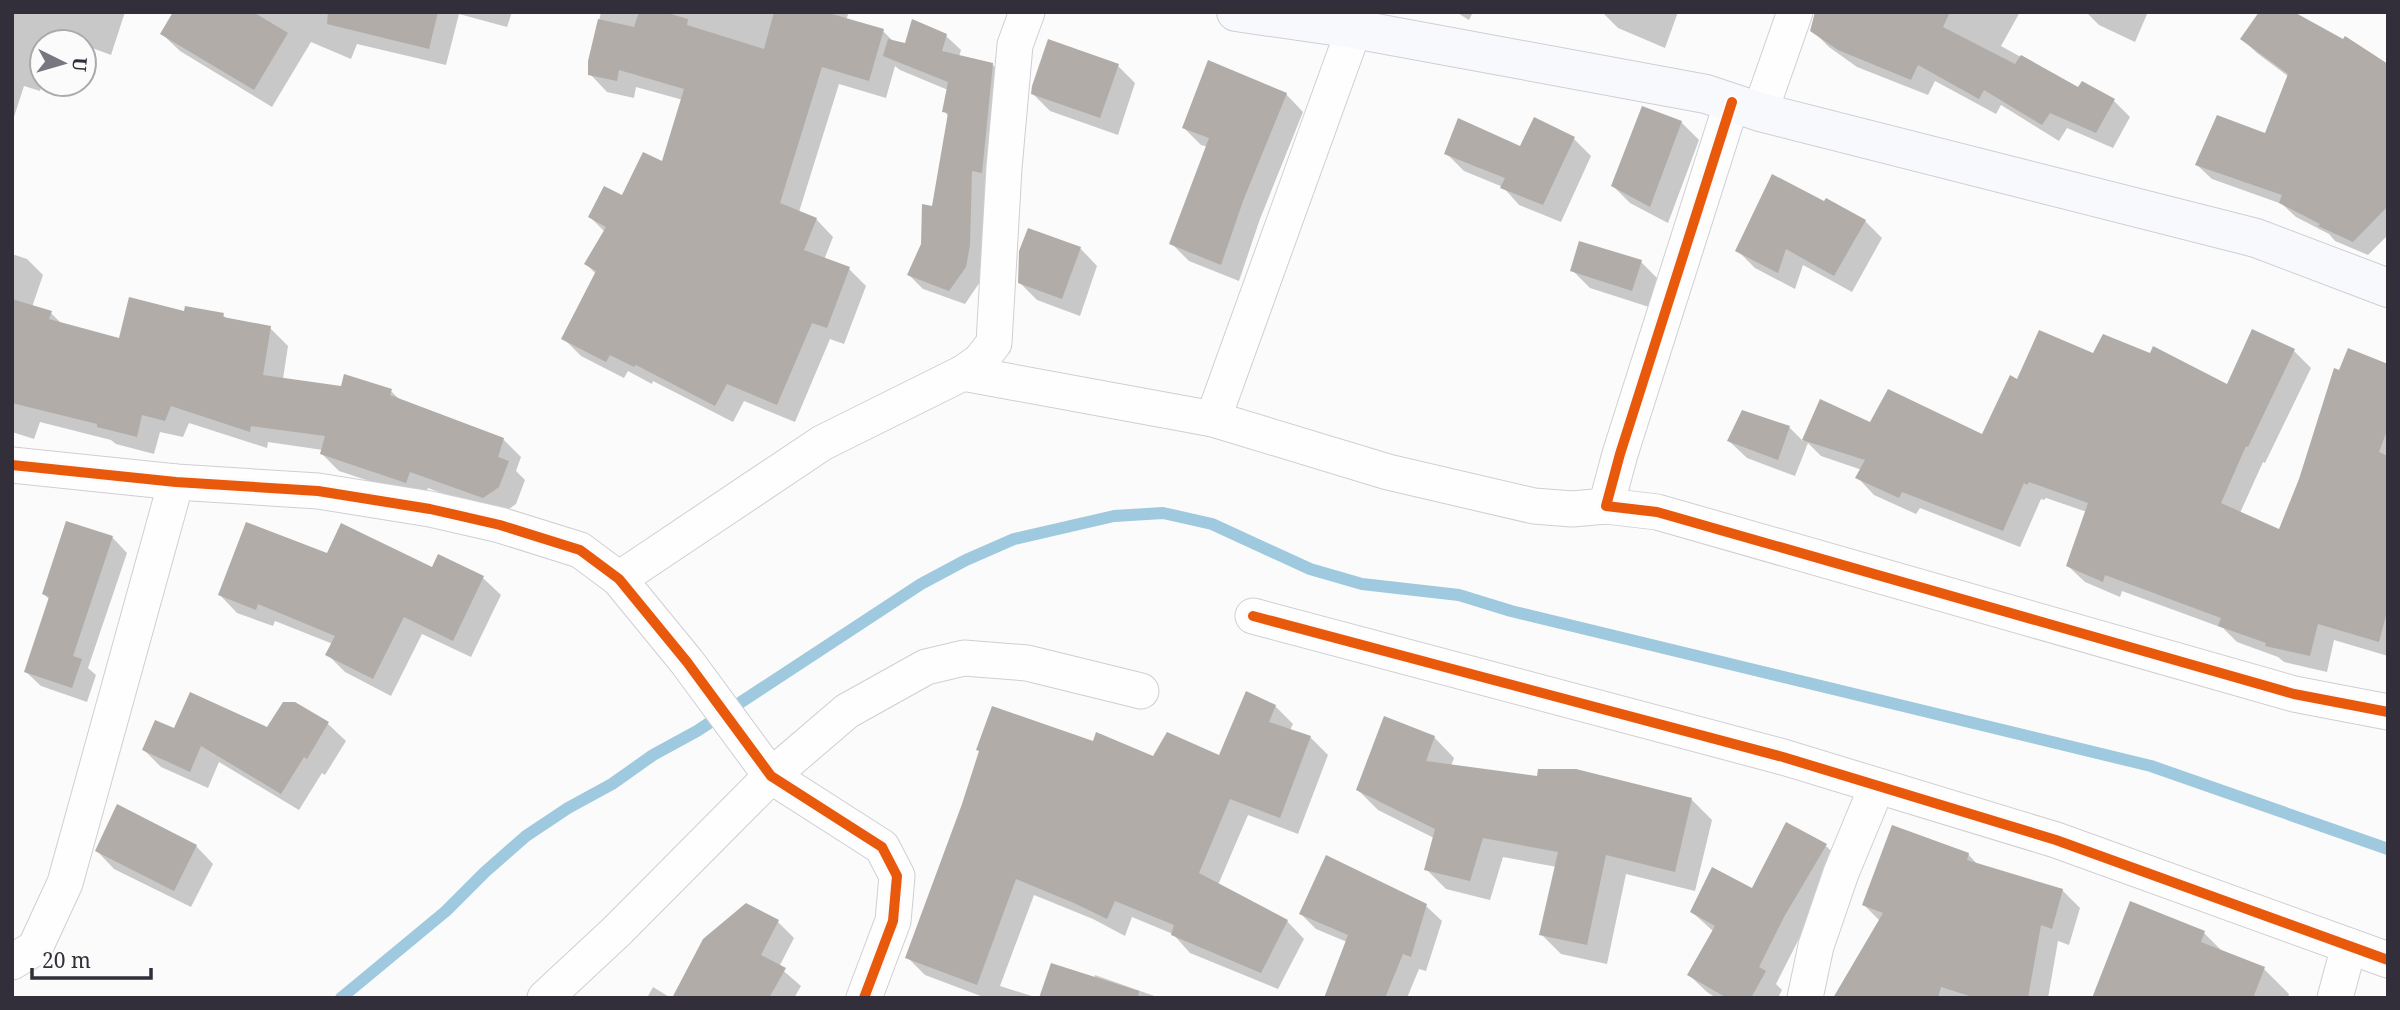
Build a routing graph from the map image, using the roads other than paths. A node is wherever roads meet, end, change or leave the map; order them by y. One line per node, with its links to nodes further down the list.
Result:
1 (1027, 12): 7 (street)
2 (1236, 12): 4 (main road)
3 (1795, 12): 5 (street)
4 (1354, 29): 5 (main road); 8 (street)
5 (1746, 107): 6 (main road); 11 (street)
6 (2388, 288)
7 (963, 373): 8 (street); 12 (street)
8 (1213, 419): 11 (street)
9 (12, 465): 10 (street)
10 (176, 482): 12 (street); 20 (street)
11 (1606, 506): 15 (street)
12 (619, 579): 16 (street)
13 (1253, 616): 17 (street)
14 (1140, 691): 16 (street)
15 (2388, 712)
16 (771, 776): 21 (street); 22 (street)
17 (1877, 786): 18 (street); 23 (street)
18 (2349, 946): 19 (street); 24 (street)
19 (2388, 960)
20 (12, 962)
21 (545, 998)
22 (863, 998)
23 (1805, 998)
24 (2334, 998)

